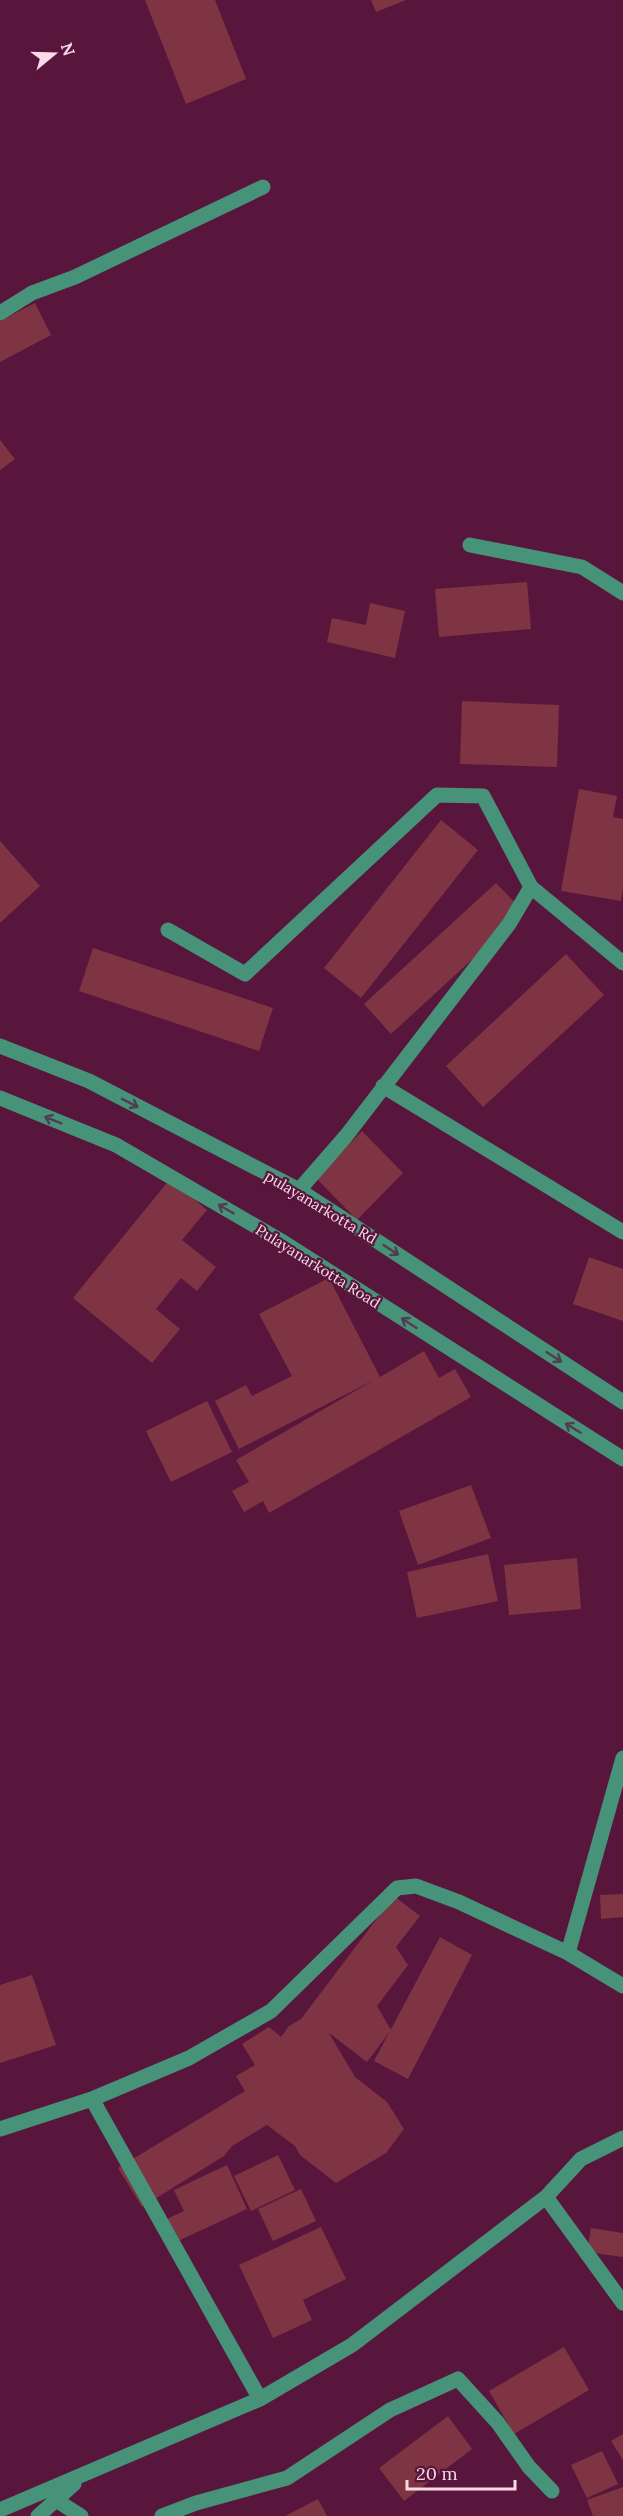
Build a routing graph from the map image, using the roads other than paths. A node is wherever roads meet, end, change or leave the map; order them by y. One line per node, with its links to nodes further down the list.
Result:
1 (262, 187): 2 (street)
2 (0, 313)
3 (470, 545): 4 (street)
4 (623, 593)
5 (531, 887): 6 (street); 7 (street); 9 (street)
6 (168, 930)
7 (623, 963)
8 (0, 1046): 11 (street, pulayanarkotta Rd, one-way to 11)
9 (383, 1086): 11 (street); 12 (street)
10 (0, 1098): 14 (street, Pulayanarkotta Road, one-way to 10)
11 (299, 1190): 13 (street, pulayanarkotta Rd, one-way to 13)
12 (623, 1232)
13 (623, 1402)
14 (623, 1459)
15 (623, 1758): 16 (street)
16 (568, 1953): 17 (street); 18 (street)
17 (623, 1986)
18 (92, 2099): 19 (street); 23 (street)
19 (0, 2129)
20 (623, 2138): 21 (street)
21 (546, 2197): 22 (street); 23 (street)
22 (623, 2303)
23 (260, 2399): 24 (street)
24 (83, 2476): 26 (street); 27 (street)
25 (552, 2491): 30 (street)
26 (56, 2500): 28 (street); 29 (street)
27 (0, 2510)
28 (38, 2516)
29 (81, 2516)
30 (162, 2516)

